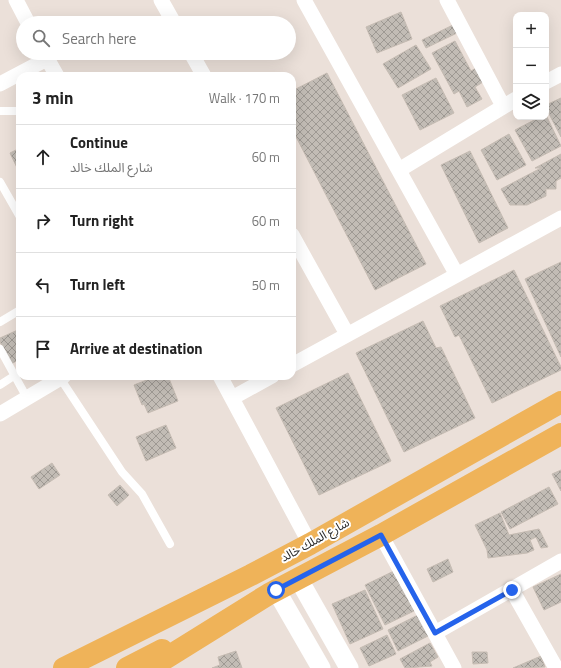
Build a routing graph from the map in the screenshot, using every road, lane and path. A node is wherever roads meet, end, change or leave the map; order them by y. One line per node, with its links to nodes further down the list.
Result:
1 (16, 0): 5 (street)
2 (161, 0): 6 (street)
3 (304, 0): 21 (street)
4 (447, 0): 18 (street)
5 (24, 16)
6 (170, 16)
7 (39, 60): 10 (street)
8 (48, 60): 11 (street)
9 (195, 60): 12 (street)
10 (20, 72)
11 (55, 72)
12 (202, 72)
13 (16, 74): 16 (street)
14 (561, 74): 15 (street)
15 (549, 80)
16 (0, 84)
17 (513, 101): 18 (street)
18 (503, 106): 21 (street)
19 (0, 111): 20 (lane)
20 (16, 111)
21 (399, 170): 26 (street)
22 (0, 182): 23 (lane)
23 (16, 210)
24 (561, 218): 26 (street)
25 (296, 242): 29 (street)
26 (457, 275): 29 (street)
27 (16, 312): 28 (lane)
28 (0, 322)
29 (347, 334): 31 (street)
30 (0, 349): 32 (lane)
31 (296, 363)
32 (16, 373)
33 (16, 375): 39 (lane)
34 (20, 380): 40 (lane)
35 (57, 380): 40 (street)
36 (64, 380): 46 (lane)
37 (222, 380): 41 (street)
38 (265, 380): 41 (street)
39 (0, 385)
40 (27, 398): 43 (street)
41 (232, 398): 47 (street)
42 (561, 402): 47 (main road, شارع الملك خالد)
43 (0, 414)
44 (561, 434): 45 (main road, شارع الملك خالد)
45 (381, 535): 50 (main road, شارع الملك خالد); 53 (street)
46 (170, 544)
47 (310, 544): 49 (main road, شارع الملك خالد)
48 (561, 561): 51 (street)
49 (251, 575): 54 (main road, شارع الملك خالد); 55 (main road)
50 (298, 578): 52 (main road, شارع الملك خالد); 59 (street)
51 (512, 590): 53 (street); 61 (street)
52 (272, 592): 56 (main road); 57 (main road, شارع الملك خالد); 58 (street)
53 (435, 633): 60 (street)
54 (64, 668)
55 (89, 668)
56 (127, 668)
57 (150, 668)
58 (321, 668)
59 (349, 668)
60 (454, 668)
61 (556, 668)

